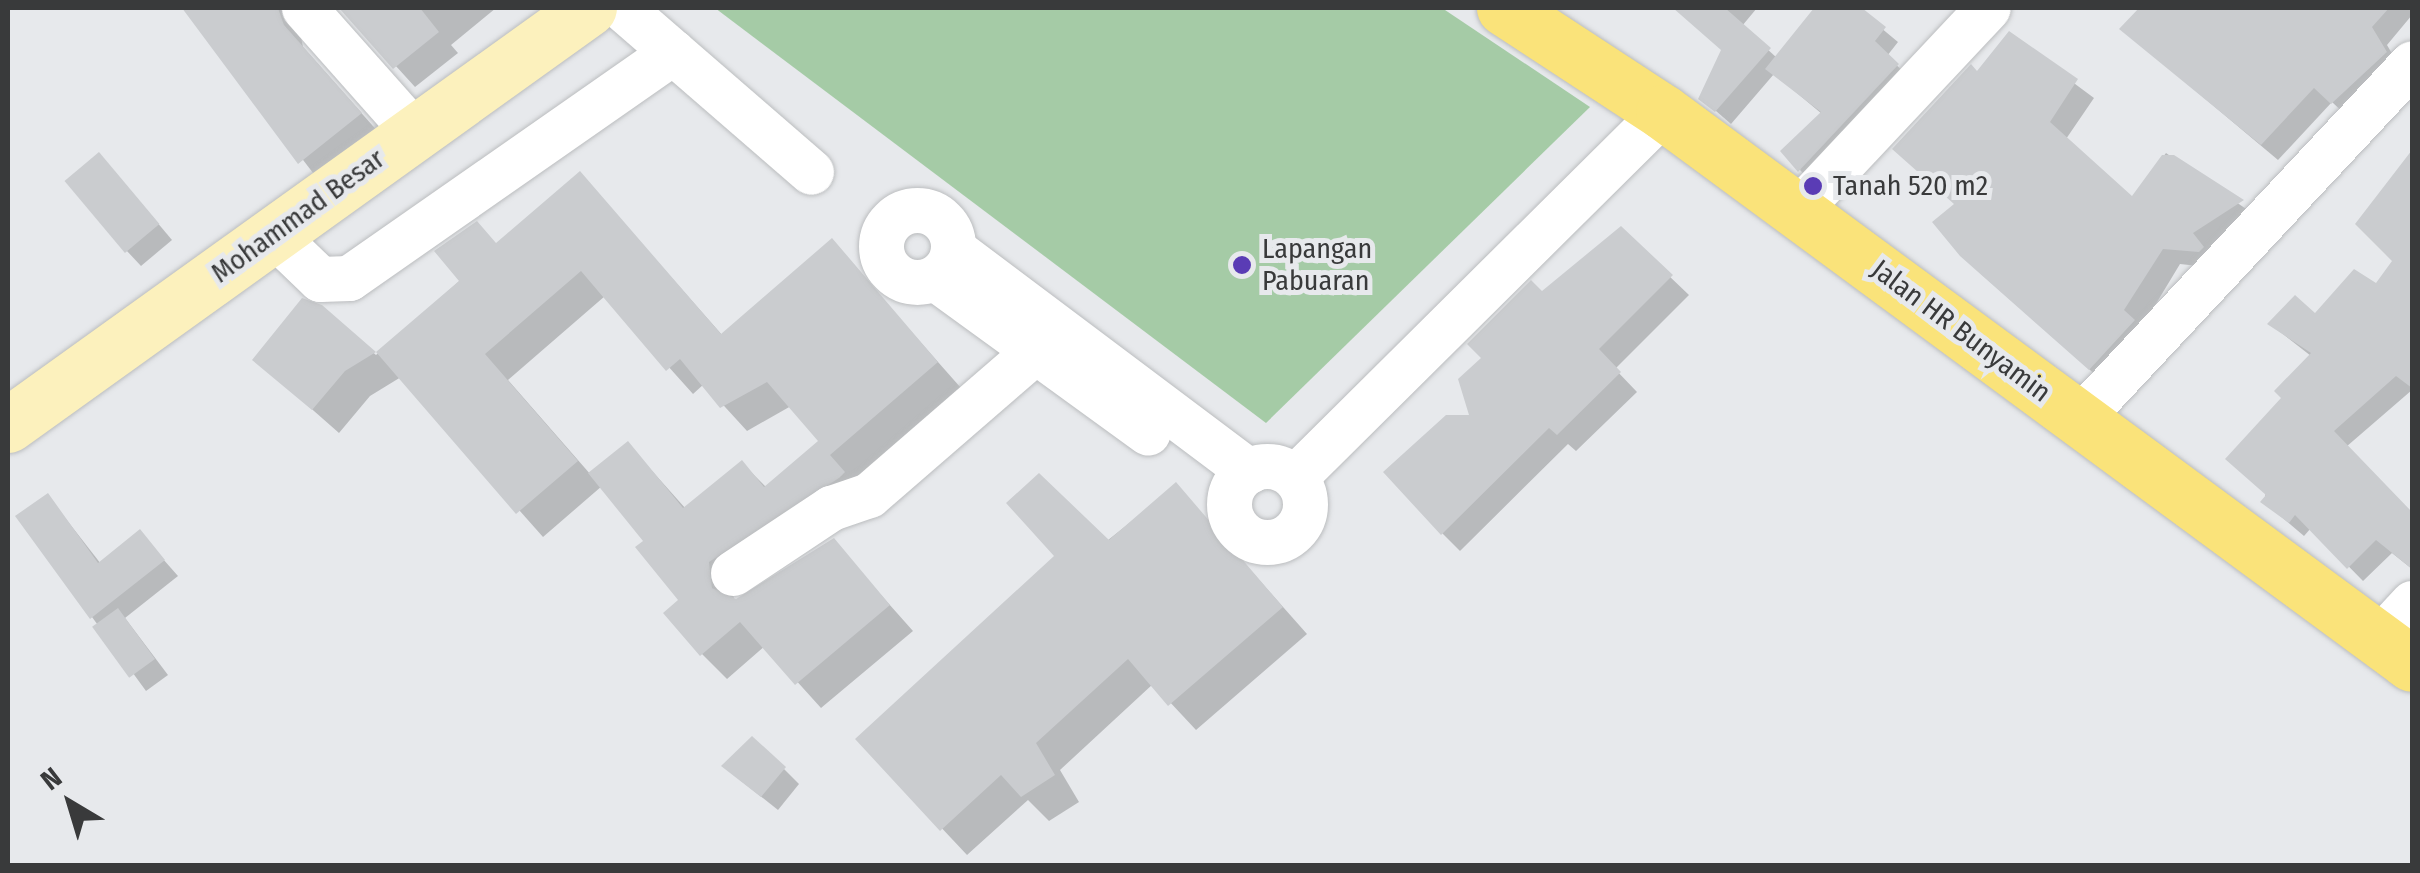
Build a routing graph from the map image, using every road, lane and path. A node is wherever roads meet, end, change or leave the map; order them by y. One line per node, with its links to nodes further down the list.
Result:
1 (304, 8): 9 (street)
2 (589, 8): 9 (street, Mohammad Besar)
3 (622, 8): 6 (street)
4 (1507, 8): 8 (main road, Jalan HR Bunyamin)
5 (1988, 8): 11 (street)
6 (674, 52): 10 (street); 12 (street)
7 (2412, 62): 14 (street)
8 (1663, 112): 11 (main road, Jalan HR Bunyamin); 16 (street)
9 (415, 133): 12 (street, Mohammad Besar)
10 (811, 172)
11 (1798, 210): 14 (main road, Jalan HR Bunyamin)
12 (274, 234): 15 (street, Mohammad Besar)
13 (1036, 351): 17 (street); 17 (street); 18 (street)
14 (2079, 419): 19 (main road, Jalan HR Bunyamin)
15 (8, 425)
16 (1295, 477): 17 (street); 17 (street)
17 (1240, 482)
18 (733, 573)
19 (2401, 635)

